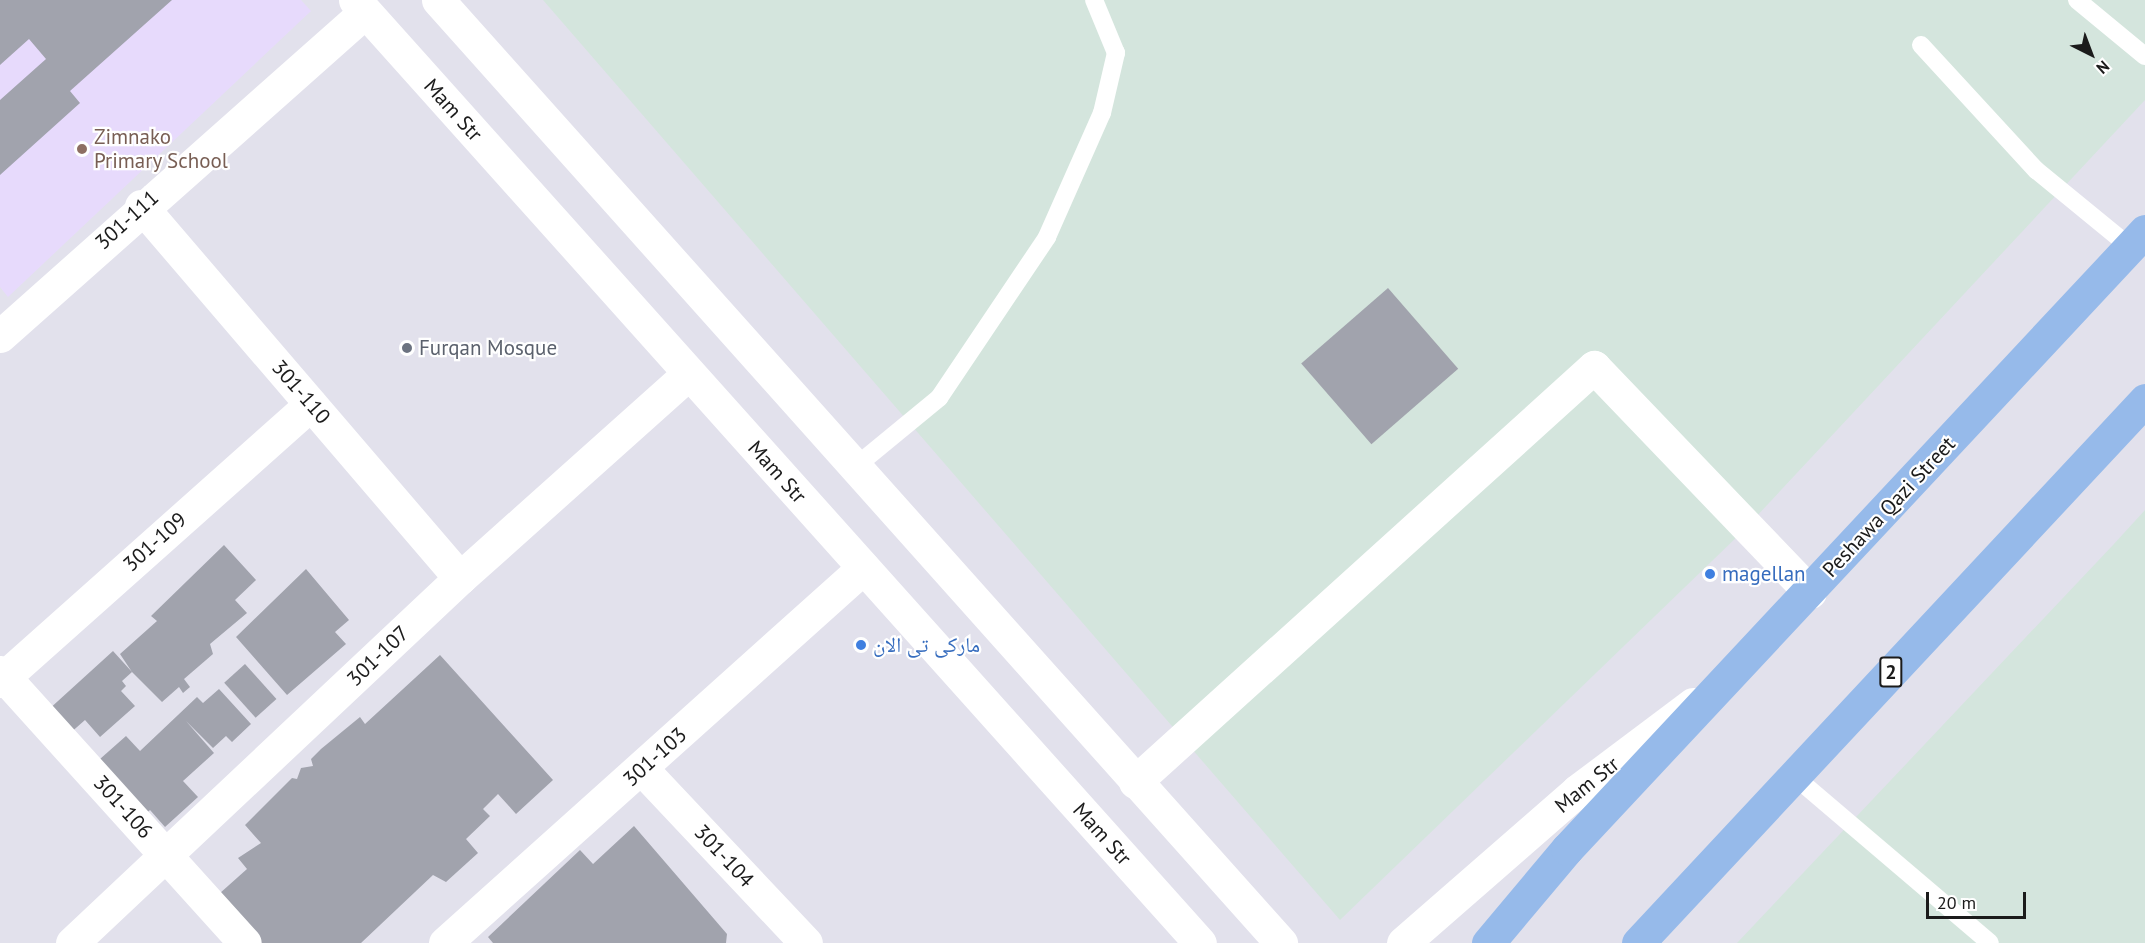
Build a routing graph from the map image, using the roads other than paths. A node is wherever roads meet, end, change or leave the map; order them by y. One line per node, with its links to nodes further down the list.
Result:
1 (438, 0): 13 (street)
2 (1094, 0): 13 (lane)
3 (2077, 0): 6 (lane)
4 (360, 6): 7 (street, 301-111); 10 (street, Mam Str)
5 (1921, 45): 8 (lane)
6 (2145, 56)
7 (141, 206): 9 (street, 301-111); 12 (street, 301-110)
8 (2138, 239): 16 (highway, Peshawa Qazi Street)
9 (0, 336)
10 (688, 374): 14 (street, Mam Str); 15 (street, 301-107)
11 (2145, 400): 20 (highway, 2)
12 (311, 404): 15 (street, 301-110); 17 (street, 301-109)
13 (855, 467): 21 (street)
14 (863, 568): 19 (street, 301-103); 27 (street, Mam Str)
15 (460, 578): 22 (street, 301-107)
16 (1810, 592): 18 (highway, Peshawa Qazi Street); 21 (street)
17 (1, 677): 22 (street, 301-106)
18 (1725, 683): 29 (street, Mam Str); 30 (highway, Peshawa Qazi Street)
19 (642, 769): 23 (street, 301-103); 26 (street, 301-104)
20 (1794, 776): 31 (highway, 2); 32 (lane)
21 (1135, 782): 28 (street)
22 (167, 856): 24 (street, 301-107); 25 (street, 301-106)
23 (451, 941)
24 (72, 943)
25 (245, 943)
26 (807, 943)
27 (1200, 943)
28 (1281, 943)
29 (1403, 943)
30 (1488, 943)
31 (1638, 943)
32 (1990, 943)

